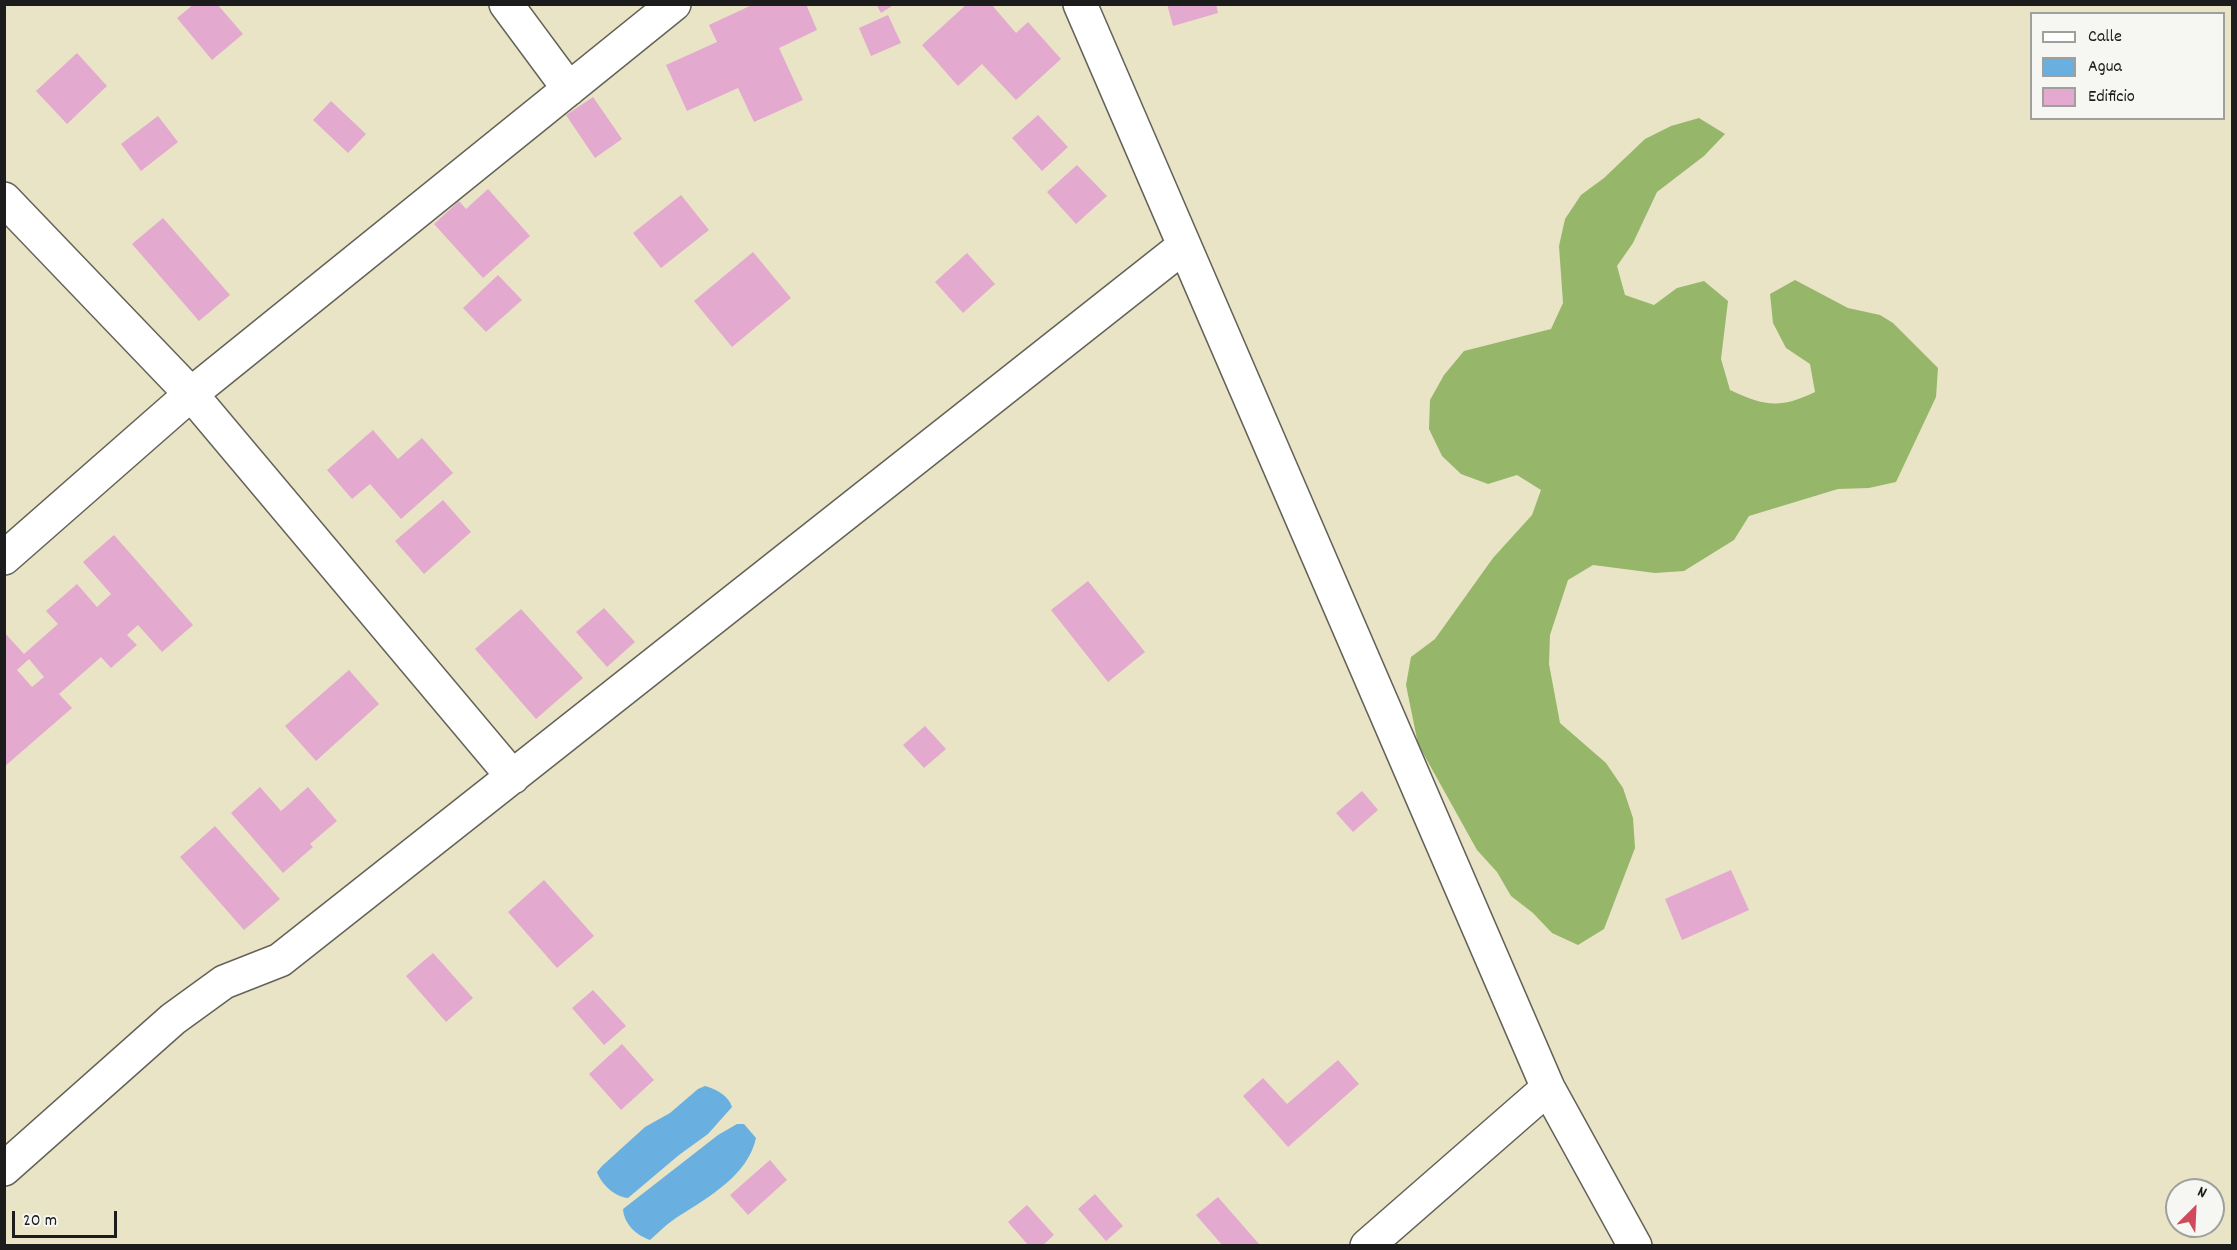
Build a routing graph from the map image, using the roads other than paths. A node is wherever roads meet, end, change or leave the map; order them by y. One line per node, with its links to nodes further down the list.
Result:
1 (506, 4): 4 (street)
2 (674, 4): 4 (street)
3 (1080, 4): 6 (street)
4 (569, 89): 7 (street)
5 (4, 199): 7 (street)
6 (1184, 246): 9 (street); 10 (street)
7 (191, 394): 8 (street); 9 (street)
8 (4, 558)
9 (513, 777): 11 (street)
10 (1548, 1089): 12 (street); 13 (street)
11 (4, 1169)
12 (1367, 1245)
13 (1635, 1245)

